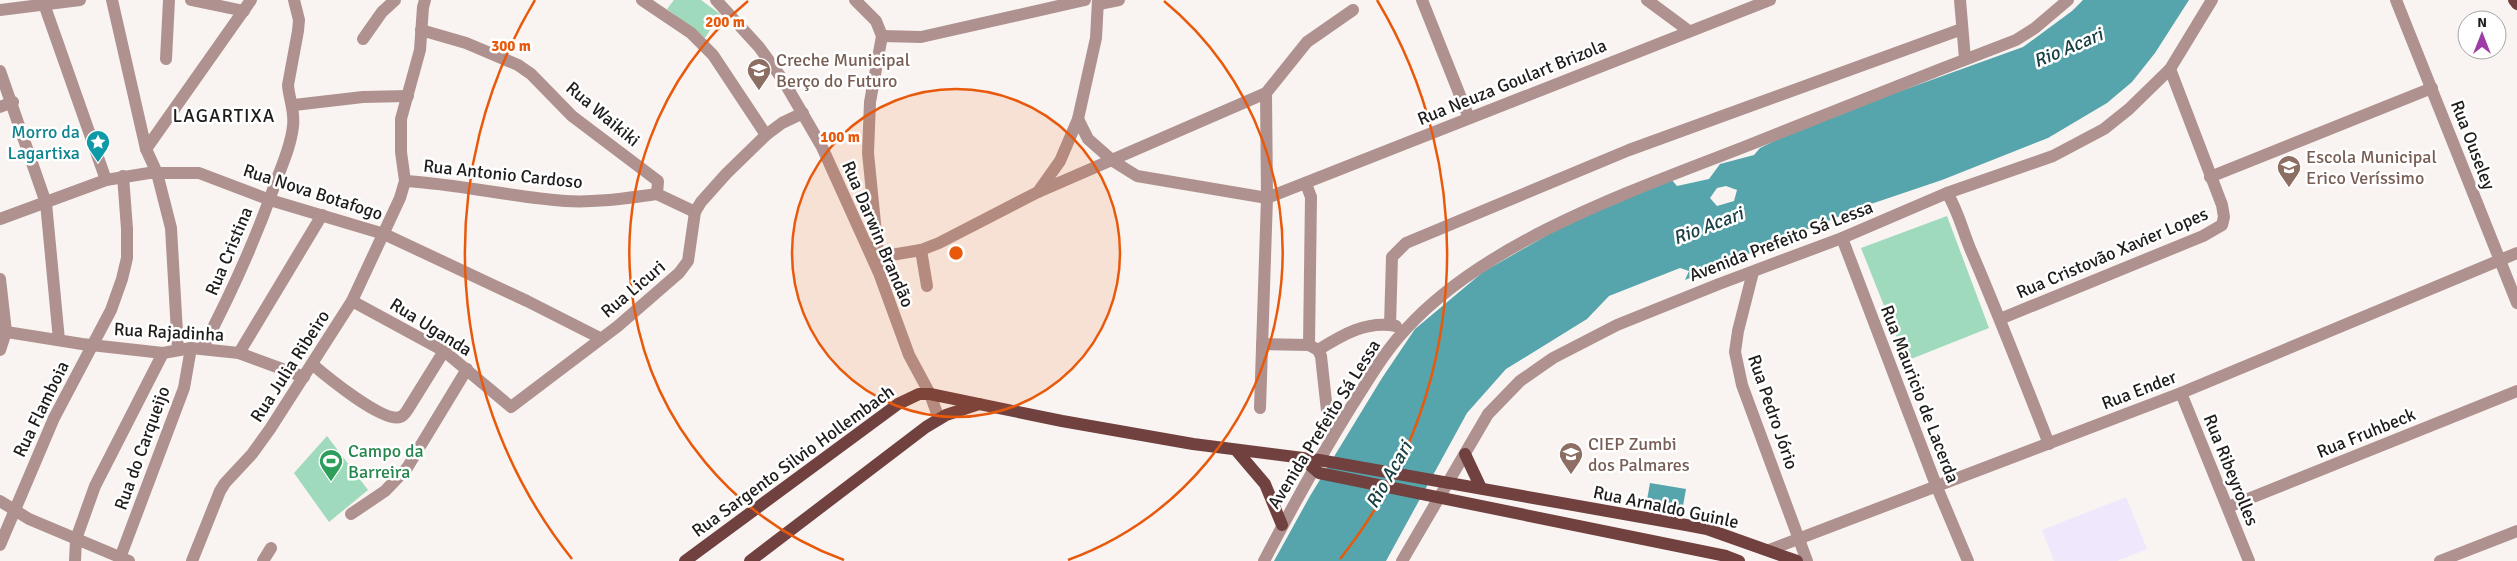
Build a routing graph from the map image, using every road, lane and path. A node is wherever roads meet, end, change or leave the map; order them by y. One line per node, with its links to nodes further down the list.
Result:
1 (80, 0): 22 (street)
2 (112, 0): 46 (street, Rua do Carqueijo)
3 (169, 0): 32 (street)
4 (191, 0): 24 (street)
5 (294, 0): 40 (street, Rua Cristina)
6 (395, 0): 31 (street)
7 (425, 0): 28 (street)
8 (642, 0): 45 (street)
9 (855, 0): 30 (street)
10 (1085, 0): 30 (street)
11 (1119, 0): 21 (street)
12 (1422, 0): 43 (street)
13 (1647, 0): 29 (street)
14 (1770, 0): 29 (street, Rua Neuza Goulart Brizola)
15 (1960, 0): 27 (street)
16 (2068, 0): 33 (street, Avenida Prefeito Sá Lessa)
17 (2212, 0): 34 (street, Avenida Prefeito Sá Lessa)
18 (2396, 0): 36 (street, Rua Ouseley)
19 (2514, 0): 23 (main road)
20 (719, 1): 42 (street, Rua Darwin Brandão)
21 (1098, 2): 44 (street)
22 (44, 4): 25 (street); 51 (street)
23 (2517, 4)
24 (247, 6): 46 (street)
25 (0, 10)
26 (1353, 10): 37 (street)
27 (1962, 29): 33 (street); 76 (street)
28 (421, 30): 38 (street); 56 (street, Rua Waikiki)
29 (1689, 31): 43 (street, Rua Neuza Goulart Brizola)
30 (882, 36): 67 (street)
31 (363, 39)
32 (166, 59)
33 (1965, 59): 77 (street, Avenida Prefeito Sá Lessa)
34 (2170, 69): 50 (street, Rua Cristovão Xavier Lopes); 55 (street, Avenida Prefeito Sá Lessa)
35 (0, 71): 39 (street)
36 (2432, 88): 50 (street); 68 (street, Rua Ouseley)
37 (1266, 93): 47 (street); 57 (street)
38 (408, 96): 40 (street); 52 (street)
39 (12, 102): 41 (street); 59 (street)
40 (294, 105): 58 (street, Rua Cristina)
41 (0, 107)
42 (803, 113): 45 (street); 70 (street, Rua Darwin Brandão)
43 (1470, 118): 53 (street, Rua Neuza Goulart Brizola)
44 (1078, 119): 47 (street); 54 (street)
45 (766, 135): 60 (street)
46 (146, 149): 48 (street, Rua do Carqueijo)
47 (1113, 161): 54 (street); 57 (street)
48 (157, 173): 49 (street, Rua Nova Botafogo); 58 (street, Rua Nova Botafogo); 84 (street, Rua do Carqueijo)
49 (122, 176): 51 (street, Rua Nova Botafogo); 82 (street, Rua Flamboia)
50 (2210, 177): 75 (street, Rua Cristovão Xavier Lopes)
51 (106, 180): 59 (street, Rua Nova Botafogo)
52 (405, 181): 56 (street, Rua Antonio Cardoso); 63 (street, Rua Julia Ribeiro)
53 (1306, 184): 57 (street, Rua Neuza Goulart Brizola); 83 (street)
54 (1038, 192): 65 (street)
55 (1947, 193): 64 (street, Avenida Prefeito Sá Lessa); 75 (street)
56 (656, 194): 60 (street)
57 (1267, 198): 81 (street)
58 (270, 200): 61 (street, Rua Nova Botafogo); 84 (street, Rua Cristina)
59 (46, 203): 62 (street, Rua Nova Botafogo); 80 (street)
60 (695, 212): 79 (street, Rua Licuri)
61 (322, 215): 63 (street, Rua Nova Botafogo); 88 (street)
62 (0, 219)
63 (384, 234): 73 (street, Rua Julia Ribeiro); 79 (street, Rua Nova Botafogo)
64 (1842, 238): 69 (street, Avenida Prefeito Sá Lessa); 105 (street, Rua Mauricio de Lacerda)
65 (921, 250): 67 (street); 72 (street)
66 (2517, 253): 68 (street, Rua Ender)
67 (879, 257): 70 (street)
68 (2499, 260): 74 (street, Rua Ouseley); 93 (street, Rua Ender)
69 (1753, 272): 102 (street, Avenida Prefeito Sá Lessa); 114 (street, Rua Pedro Jório)
70 (879, 273): 94 (street, Rua Darwin Brandão)
71 (0, 279): 78 (street)
72 (927, 286)
73 (352, 301): 86 (street, Rua Uganda); 89 (street, Rua Julia Ribeiro)
74 (2517, 303)
75 (2000, 318): 100 (street)
76 (1390, 325): 77 (street); 83 (street)
77 (1406, 328): 99 (street, Avenida Prefeito Sá Lessa)
78 (3, 332): 80 (street, Rua Rajadinha); 85 (street)
79 (600, 338): 96 (street, Rua Licuri)
80 (59, 340): 82 (street, Rua Rajadinha)
81 (1262, 344): 83 (street); 97 (street)
82 (94, 345): 87 (street, Rua Rajadinha); 110 (street, Rua Flamboia)
83 (1314, 347): 99 (street)
84 (190, 349): 87 (street, Rua Rajadinha); 88 (street, Rua Rajadinha); 119 (street, Rua do Carqueijo)
85 (0, 350)
86 (444, 351): 89 (street); 90 (street, Rua Uganda)
87 (163, 353): 115 (street)
88 (239, 353): 91 (street, Rua Rajadinha)
89 (312, 364): 91 (street, Rua Julia Ribeiro)
90 (467, 369): 96 (street, Rua Uganda); 111 (street)
91 (304, 377): 121 (street, Rua Julia Ribeiro)
92 (2517, 391): 109 (street, Rua Fruhbeck)
93 (2181, 393): 100 (street, Rua Ender); 109 (street, Rua Ribeyrolles)
94 (930, 394): 95 (main road, Rua Sargento Silvio Hollembach); 98 (street, Rua Darwin Brandão); 123 (main road, Rua Sargento Silvio Hollembach)
95 (982, 403): 98 (main road); 101 (main road, Rua Sargento Silvio Hollembach)
96 (511, 407)
97 (1260, 408)
98 (939, 419): 124 (main road)
99 (1338, 429): 103 (street, Avenida Prefeito Sá Lessa)
100 (2049, 444): 105 (street, Rua Ender)
101 (1236, 450): 103 (main road, Rua Sargento Silvio Hollembach); 112 (main road)
102 (1465, 454): 104 (street, Avenida Prefeito Sá Lessa); 106 (main road)
103 (1320, 466): 104 (main road, Rua Sargento Silvio Hollembach); 107 (main road, Rua Sargento Silvio Hollembach); 112 (street, Avenida Prefeito Sá Lessa)
104 (1443, 482): 106 (main road, Rua Arnaldo Guinle); 107 (street, Avenida Prefeito Sá Lessa)
105 (1936, 485): 114 (street, Rua Ender); 130 (street, Rua Mauricio de Lacerda)
106 (1480, 488): 118 (main road, Rua Arnaldo Guinle)
107 (1434, 498): 126 (street, Avenida Prefeito Sá Lessa); 127 (main road)
108 (0, 501): 110 (street)
109 (2228, 507): 131 (street, Rua Ribeyrolles)
110 (14, 509): 115 (street); 116 (street, Rua Flamboia)
111 (352, 514)
112 (1282, 525): 125 (street, Avenida Prefeito Sá Lessa)
113 (2517, 531): 132 (street)
114 (1800, 538): 118 (street, Rua Ender); 129 (street, Rua Pedro Jório)
115 (76, 539): 119 (street); 120 (street)
116 (0, 545)
117 (271, 548): 122 (street)
118 (1770, 550): 128 (main road, Rua Arnaldo Guinle)
119 (125, 560)
120 (75, 561)
121 (192, 561)
122 (263, 561)
123 (686, 561)
124 (750, 561)
125 (1264, 561)
126 (1402, 561)
127 (1739, 561)
128 (1797, 561)
129 (1807, 561)
130 (1968, 561)
131 (2249, 561)
132 (2440, 561)

